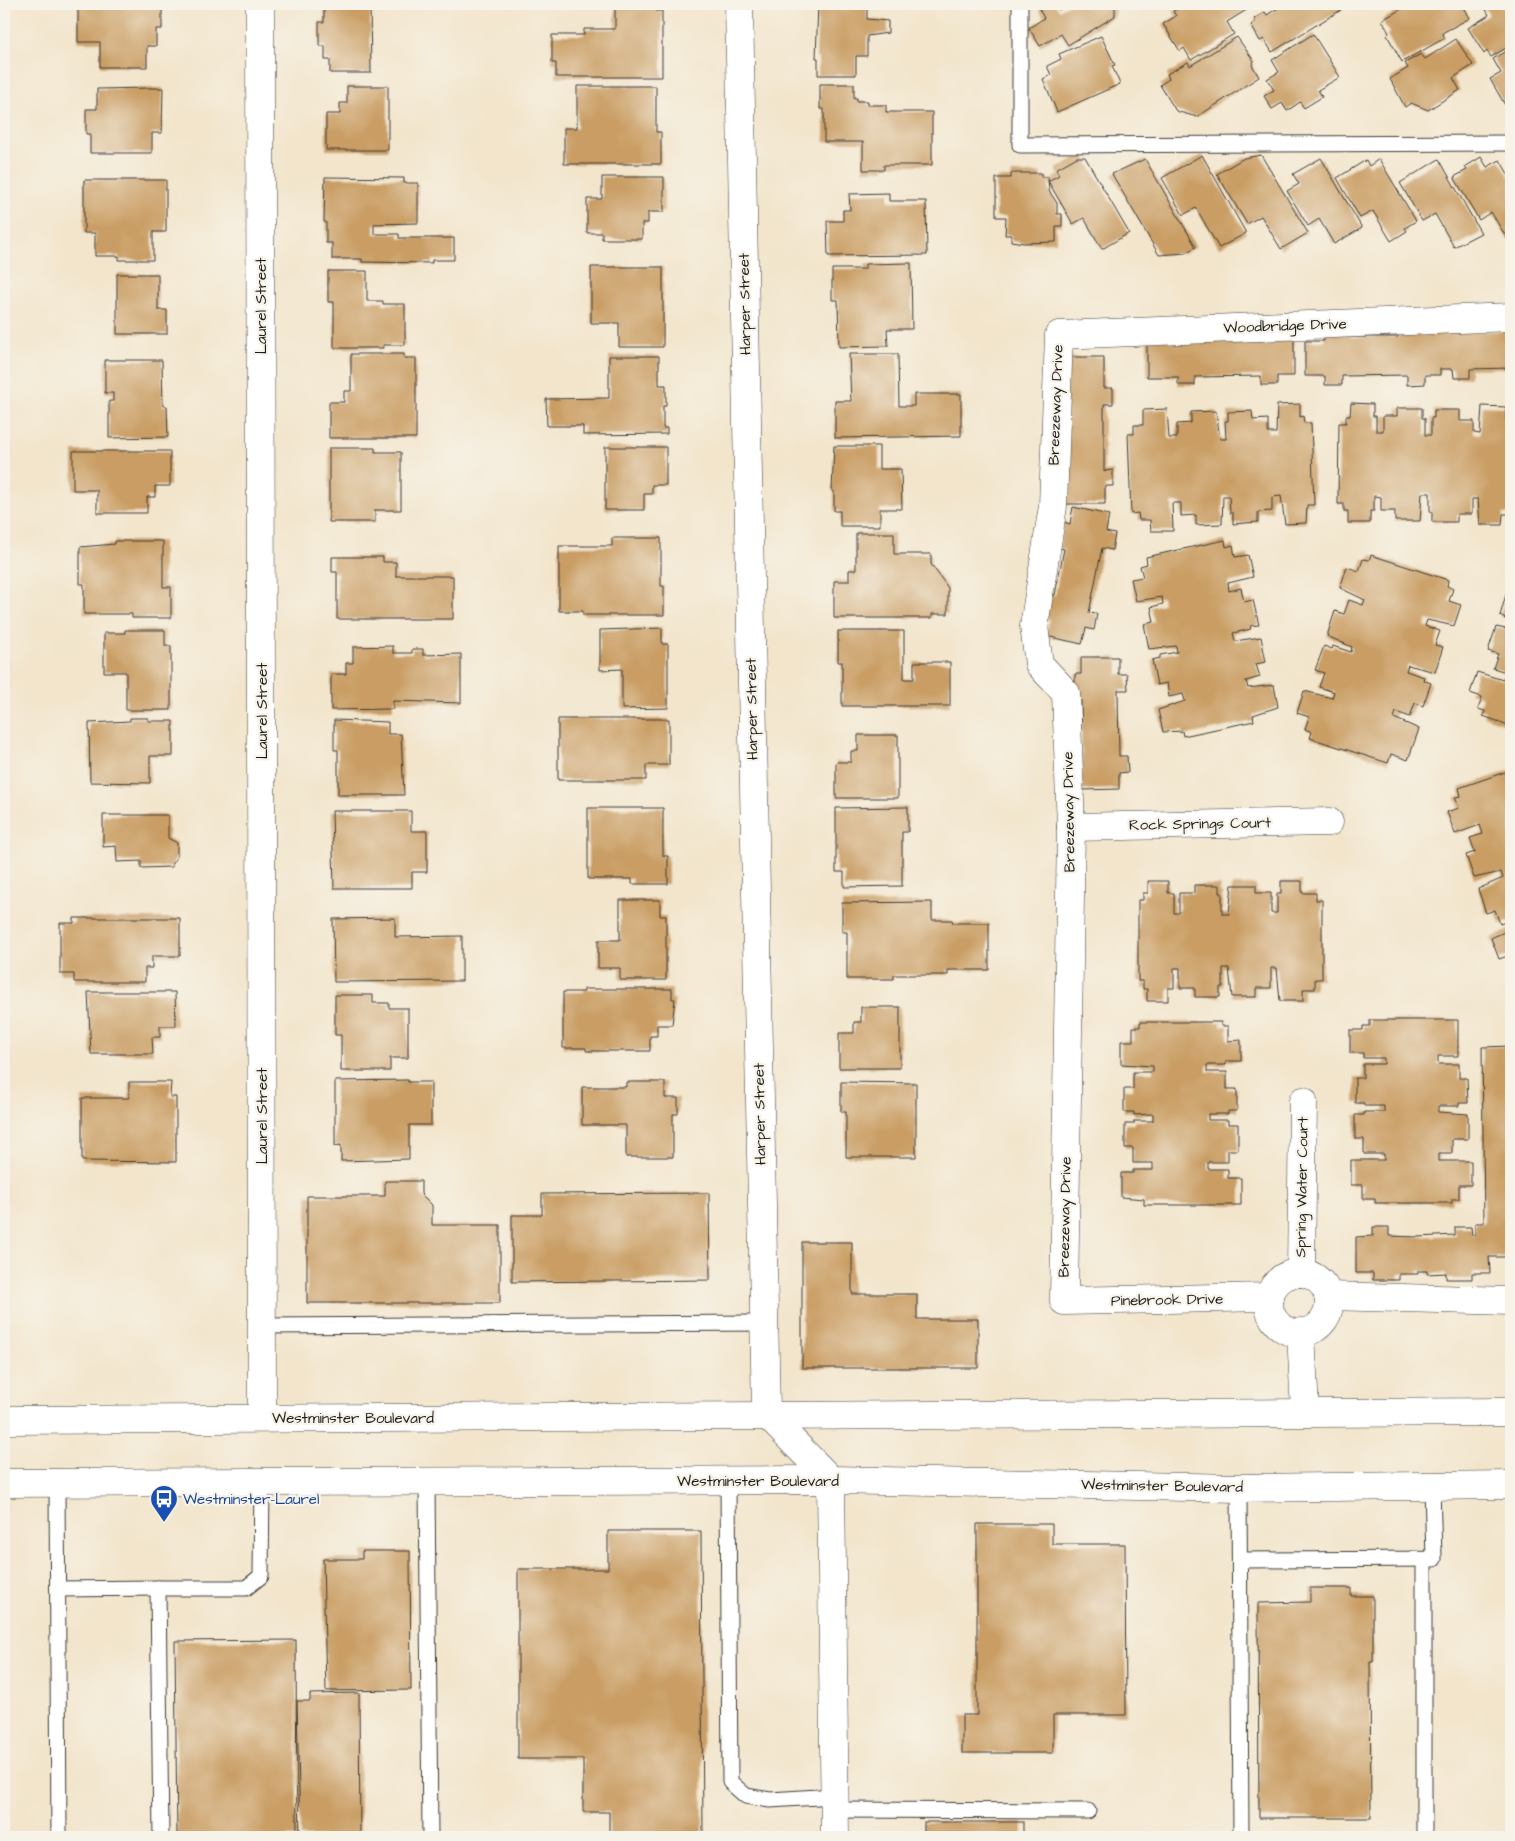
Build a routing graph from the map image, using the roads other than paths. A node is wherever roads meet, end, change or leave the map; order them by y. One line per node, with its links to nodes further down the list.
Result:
1 (260, 4): 16 (street, Laurel Street)
2 (739, 4): 15 (street, Harper Street)
3 (1020, 4): 4 (lane)
4 (1511, 143)
5 (1511, 317): 6 (street, Woodbridge Drive)
6 (1059, 335): 8 (street, Breezeway Drive)
7 (1329, 822): 8 (street, Rock Springs Court)
8 (1071, 827): 13 (street, Breezeway Drive)
9 (1304, 1101): 10 (street, Spring Water Court)
10 (1301, 1273): 11 (street); 12 (street)
11 (1328, 1296): 14 (street); 17 (street)
12 (1270, 1297): 13 (street, Pinebrook Drive); 17 (street)
13 (1064, 1301)
14 (1511, 1301)
15 (764, 1323): 16 (lane); 20 (street, Harper Street)
16 (263, 1326): 21 (street, Laurel Street)
17 (1301, 1332): 18 (street)
18 (1305, 1412): 19 (street, Westminster Boulevard); 20 (street, Westminster Boulevard)
19 (1511, 1412)
20 (766, 1414): 21 (street, Westminster Boulevard); 23 (street)
21 (262, 1418): 22 (street, Westminster Boulevard)
22 (4, 1420)
23 (831, 1480): 24 (street, Westminster Boulevard); 31 (street, Westminster Boulevard); 36 (street)
24 (728, 1481): 26 (street, Westminster Boulevard); 36 (lane)
25 (262, 1482): 26 (street, Westminster Boulevard); 28 (street, Westminster Boulevard); 34 (lane)
26 (427, 1482): 40 (lane)
27 (4, 1483): 28 (street, Westminster Boulevard)
28 (57, 1483): 35 (lane)
29 (1511, 1485): 30 (street, Westminster Boulevard)
30 (1432, 1486): 31 (street, Westminster Boulevard); 32 (lane)
31 (1239, 1488): 33 (lane)
32 (1424, 1560): 33 (lane); 43 (lane)
33 (1245, 1561): 42 (lane)
34 (158, 1588): 35 (lane); 39 (lane)
35 (58, 1589): 38 (lane)
36 (834, 1803): 37 (lane); 41 (street)
37 (1088, 1811)
38 (59, 1837)
39 (161, 1837)
40 (430, 1837)
41 (834, 1837)
42 (1242, 1837)
43 (1424, 1837)

